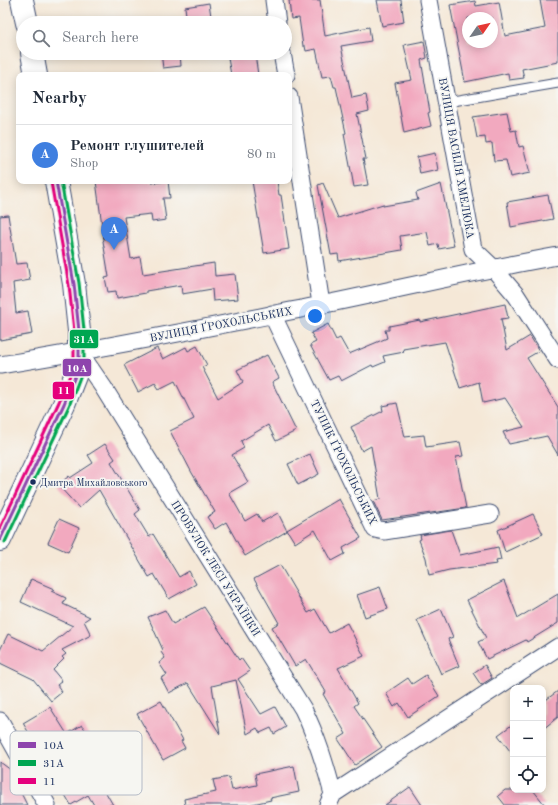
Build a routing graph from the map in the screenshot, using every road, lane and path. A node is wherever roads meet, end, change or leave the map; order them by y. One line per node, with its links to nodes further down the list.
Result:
1 (22, 0): 4 (main road)
2 (274, 0): 5 (street)
3 (428, 0): 11 (street, ВУЛИЦЯ ВАСИЛЯ ХМЕЛЮКА)
4 (25, 16)
5 (276, 16)
6 (33, 60): 8 (main road)
7 (283, 60): 9 (street)
8 (35, 72)
9 (285, 72)
10 (558, 83): 11 (lane)
11 (447, 102): 15 (street, ВУЛИЦЯ ВАСИЛЯ ХМЕЛЮКА)
12 (292, 117): 16 (street)
13 (57, 184): 18 (main road)
14 (558, 256): 15 (street, ВУЛИЦЯ ҐРОХОЛЬСЬКИХ)
15 (492, 268): 16 (street, ВУЛИЦЯ ҐРОХОЛЬСЬКИХ); 19 (street, ВУЛИЦЯ ВАСИЛЯ ХМЕЛЮКА)
16 (321, 304): 17 (street, ВУЛИЦЯ ҐРОХОЛЬСЬКИХ)
17 (272, 314): 18 (street, ВУЛИЦЯ ҐРОХОЛЬСЬКИХ); 21 (street, ТУПИК ҐРОХОЛЬСЬКИХ)
18 (79, 352): 20 (street, ВУЛИЦЯ ҐРОХОЛЬСЬКИХ); 22 (main road); 27 (street, ПРОВУЛОК ЛЕСІ УКРАЇНКИ)
19 (558, 360)
20 (0, 365)
21 (490, 514)
22 (0, 540)
23 (558, 647): 27 (street)
24 (0, 721): 25 (street)
25 (10, 739)
26 (41, 795): 28 (street)
27 (330, 800)
28 (47, 805)

